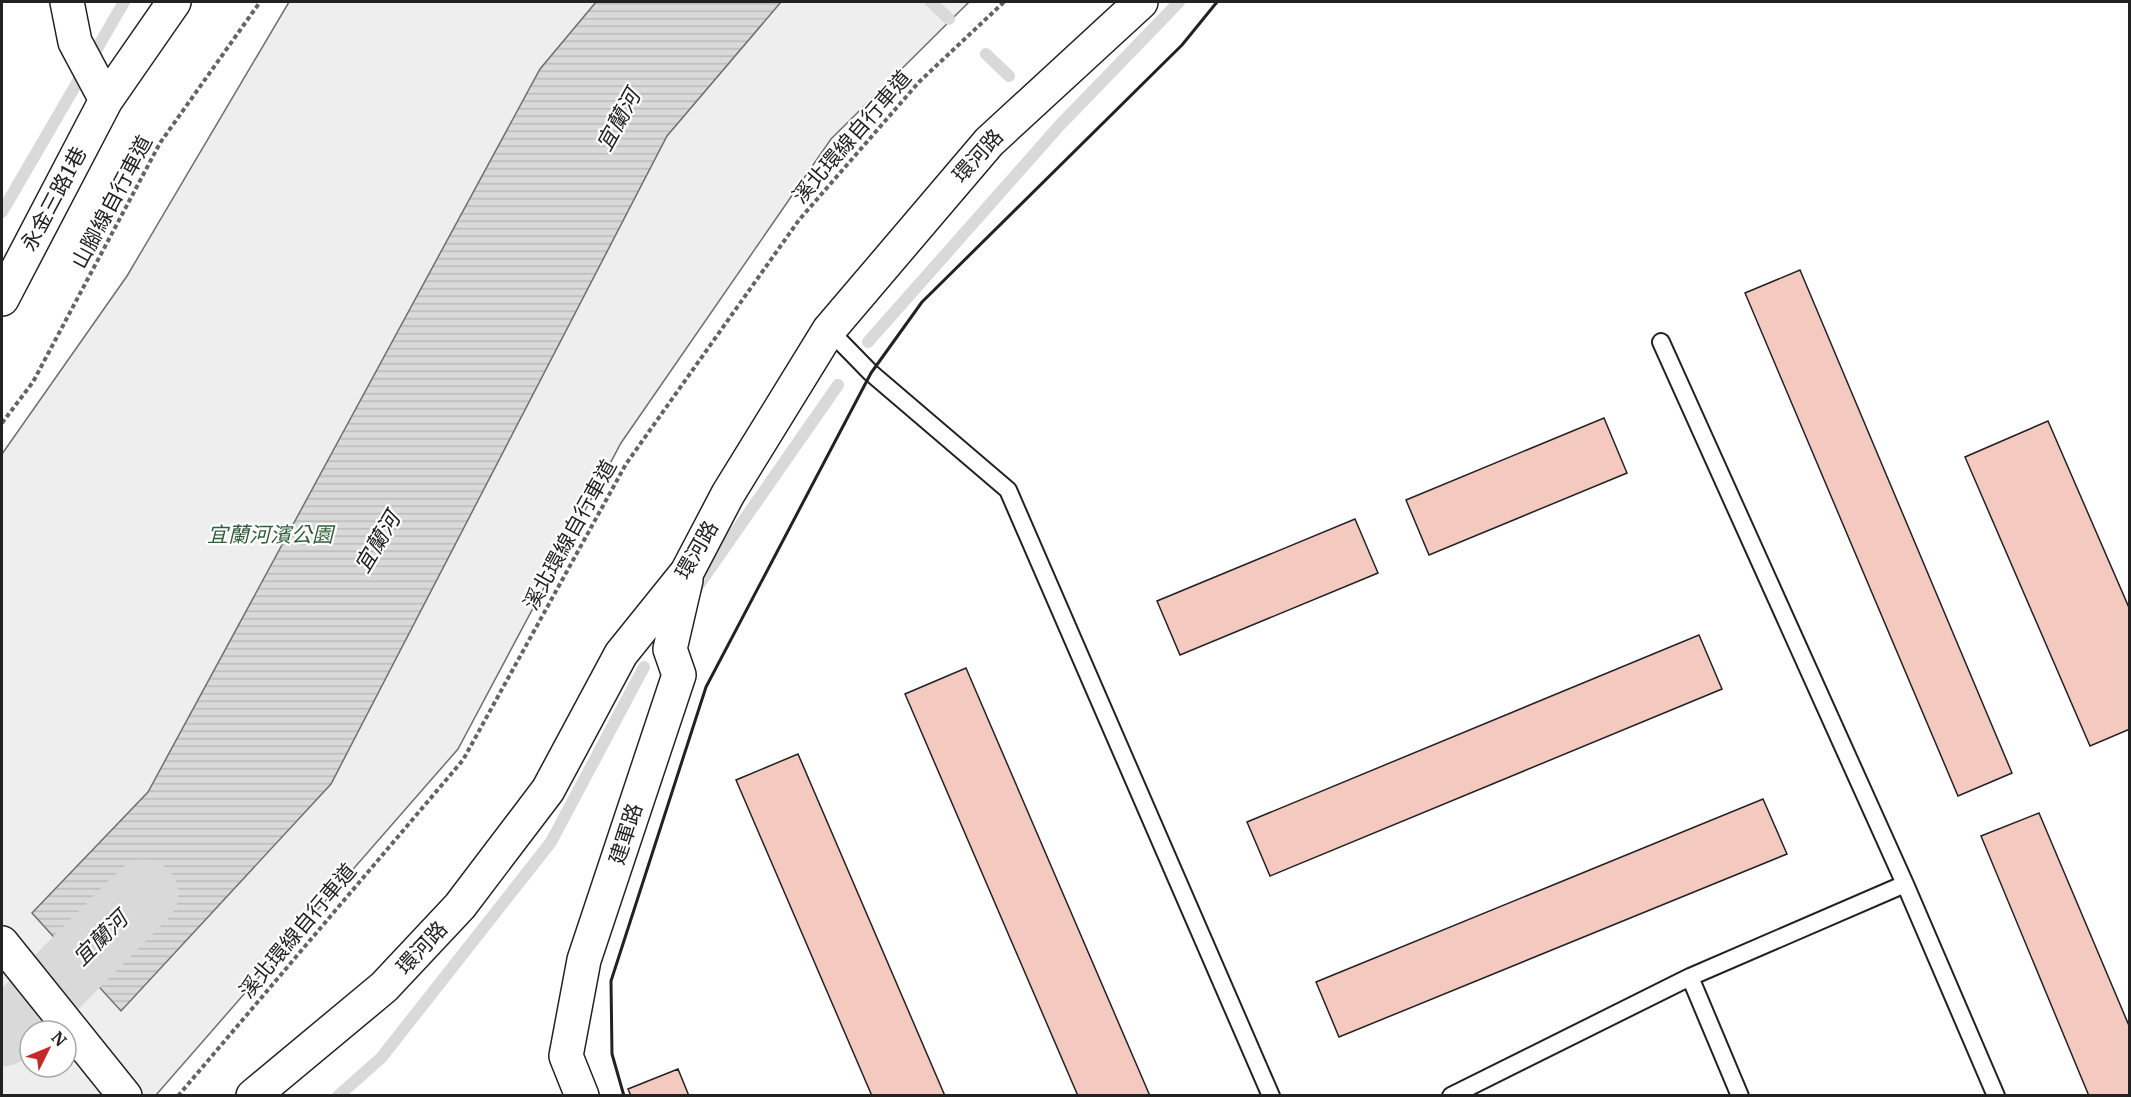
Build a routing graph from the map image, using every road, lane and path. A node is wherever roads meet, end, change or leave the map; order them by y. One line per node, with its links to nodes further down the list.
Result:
1 (67, 2): 6 (street)
2 (174, 2): 6 (street, 永金三路1巷)
3 (260, 2): 10 (path, 山腳線自行車道)
4 (1004, 2): 16 (path, 溪北環線自行車道)
5 (1141, 2): 8 (street, 環河路)
6 (106, 100): 7 (street, 永金三路1巷)
7 (2, 299)
8 (829, 330): 11 (street, 環河路); 19 (lane)
9 (1662, 342): 12 (lane)
10 (2, 423)
11 (687, 572): 17 (street, 環河路); 18 (street, 建軍路)
12 (1905, 884): 14 (lane); 22 (lane)
13 (2, 943): 15 (street)
14 (1690, 978): 20 (lane); 21 (lane)
15 (125, 1095)
16 (178, 1095)
17 (253, 1095)
18 (582, 1095)
19 (1271, 1095)
20 (1451, 1095)
21 (1740, 1095)
22 (1996, 1095)

